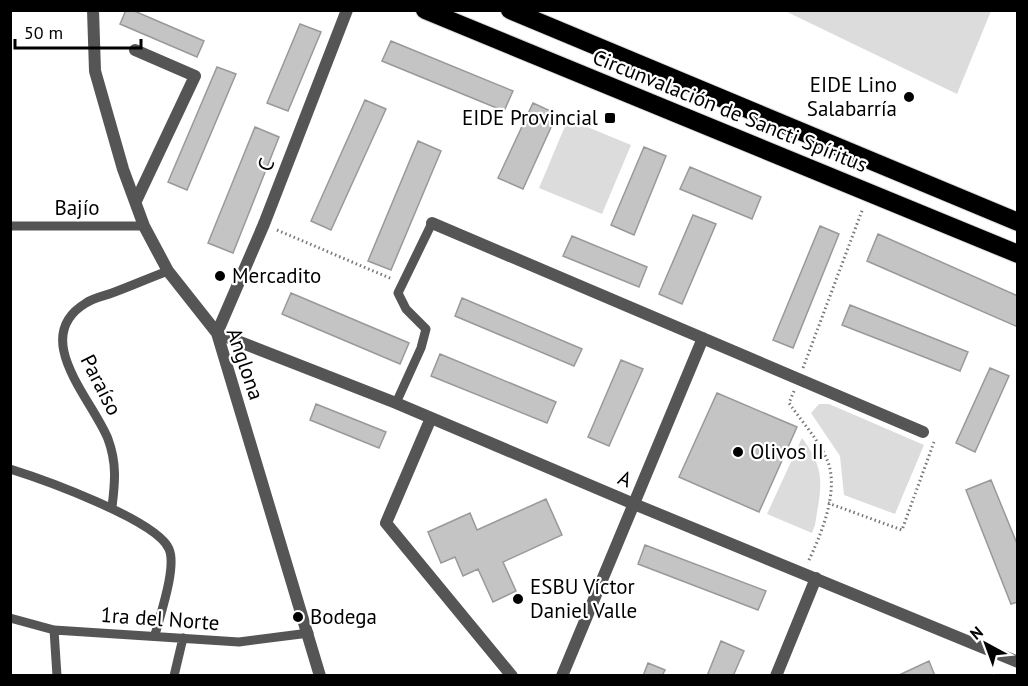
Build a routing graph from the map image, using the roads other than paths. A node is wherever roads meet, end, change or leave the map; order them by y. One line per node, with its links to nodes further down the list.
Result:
1 (93, 10): 6 (street, Anglona)
2 (347, 10): 13 (street, C)
3 (425, 10): 11 (highway, Circunvalación de Sancti Spíritus)
4 (510, 10): 7 (highway, Circunvalación de Sancti Spíritus)
5 (135, 50): 6 (street)
6 (136, 201): 10 (street, Anglona)
7 (1017, 222)
8 (432, 223): 14 (street); 15 (lane)
9 (10, 226): 10 (lane, Bajío)
10 (144, 226): 12 (street, Anglona)
11 (1017, 254)
12 (168, 271): 13 (street, Anglona); 20 (lane, Paraíso)
13 (217, 333): 15 (street, A); 24 (street, Anglona)
14 (703, 338): 17 (street); 19 (street)
15 (396, 403): 16 (street, A)
16 (430, 418): 19 (street, A); 31 (street)
17 (923, 432)
18 (10, 469): 20 (lane)
19 (634, 504): 21 (street, A); 32 (street)
20 (112, 507): 25 (lane)
21 (816, 578): 27 (street, A); 33 (street)
22 (10, 618): 23 (lane, 1ra del Norte)
23 (54, 630): 25 (lane, 1ra del Norte); 28 (lane)
24 (309, 633): 26 (lane, 1ra del Norte); 30 (street, Anglona)
25 (155, 635): 26 (lane, 1ra del Norte)
26 (183, 638): 29 (lane)
27 (1017, 662)
28 (57, 675)
29 (174, 675)
30 (320, 675)
31 (512, 675)
32 (562, 675)
33 (776, 675)

